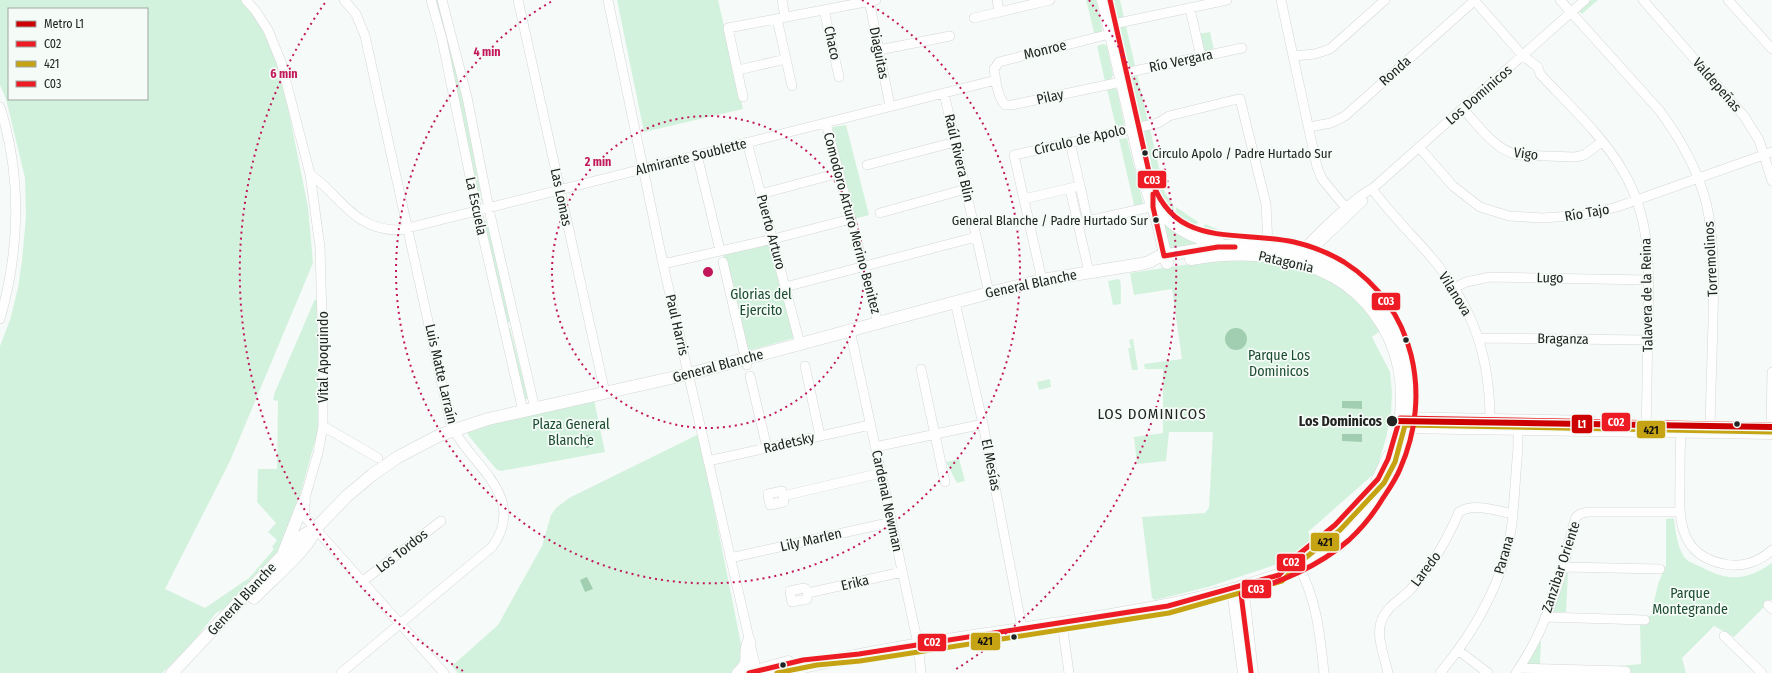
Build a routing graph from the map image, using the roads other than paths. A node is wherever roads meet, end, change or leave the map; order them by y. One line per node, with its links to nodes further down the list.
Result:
1 (246, 0): 59 (street, Vital Apoquindo)
2 (344, 0): 79 (street, Luis Matte Larraín)
3 (431, 0): 74 (street, La Escuela)
4 (442, 0): 71 (street, La Escuela)
5 (518, 0): 67 (street, Las Lomas)
6 (608, 0): 57 (street, Paul Harris)
7 (782, 0): 25 (street)
8 (871, 0): 22 (street); 31 (street, Diaguitas)
9 (997, 0): 23 (street)
10 (1046, 0): 23 (street)
11 (1103, 0): 27 (main road)
12 (1227, 0): 20 (street, Monroe)
13 (1282, 0): 32 (street)
14 (1385, 0): 32 (street)
15 (1474, 0): 33 (street, Talavera de la Reina); 47 (street, Ronda)
16 (1560, 0): 24 (street, Torremolinos)
17 (1585, 0): 24 (street, Los Dominicos)
18 (1643, 0): 54 (street, Valdepeñas)
19 (1728, 0): 30 (street)
20 (1209, 2): 21 (street, Monroe)
21 (1190, 9): 27 (street, Monroe); 34 (street)
22 (824, 10): 25 (street); 37 (street, Chaco)
23 (999, 11): 26 (street)
24 (1571, 12): 33 (street, Los Dominicos); 60 (street, Torremolinos)
25 (781, 18): 35 (street); 36 (street)
26 (974, 18)
27 (1109, 29): 38 (main road); 39 (street, Monroe)
28 (950, 36): 31 (street)
29 (1242, 48): 34 (street, Río Vergara)
30 (1772, 49)
31 (879, 50): 43 (street, Diaguitas)
32 (1293, 56): 47 (street)
33 (1523, 56): 45 (street, Los Dominicos); 52 (street, Talavera de la Reina)
34 (1201, 57): 38 (street, Río Vergara)
35 (786, 59): 36 (street); 40 (street)
36 (738, 70): 42 (street)
37 (839, 77)
38 (1120, 78): 39 (street, Pilay); 48 (main road)
39 (996, 80): 41 (street, Almirante Soublette)
40 (792, 86)
41 (944, 93): 43 (street, Almirante Soublette); 50 (street, Raúl Rivera Blin)
42 (744, 97)
43 (890, 106): 46 (street, Almirante Soublette)
44 (0, 107): 98 (street)
45 (1463, 108): 52 (street, Vigo); 53 (street, Los Dominicos)
46 (826, 122): 49 (street, Almirante Soublette); 58 (street, Comodoro Arturo Merino Benitez)
47 (1308, 127): 73 (street)
48 (1132, 128): 51 (street, Círculo de Apolo); 63 (main road); 84 (street, Círculo de Apolo)
49 (747, 142): 55 (street, Almirante Soublette); 68 (street, Puerto Arturo)
50 (955, 142): 56 (street); 64 (street, Raúl Rivera Blin)
51 (1070, 142): 62 (street); 69 (street, Círculo de Apolo)
52 (1602, 142): 70 (street, Talavera de la Reina)
53 (1419, 148): 66 (street, Los Dominicos); 70 (street, Río Tajo)
54 (1768, 153): 60 (street, Río Tajo); 61 (street, Valdepeñas)
55 (697, 155): 57 (street, Almirante Soublette); 83 (street)
56 (867, 166)
57 (643, 169): 67 (street, Almirante Soublette); 89 (street, Paul Harris)
58 (839, 173): 68 (street); 76 (street, Comodoro Arturo Merino Benitez)
59 (310, 174): 79 (street, Almirante Soublette); 120 (street, Vital Apoquindo)
60 (1698, 179): 70 (street, Río Tajo); 117 (street, Torremolinos)
61 (1772, 181)
62 (1080, 186): 65 (street); 77 (street)
63 (1146, 188): 72 (main road); 82 (main road); 86 (main road)
64 (966, 189): 75 (street); 80 (street, Raúl Rivera Blin)
65 (1070, 189): 69 (street); 78 (street)
66 (1372, 189): 73 (street, Los Dominicos); 85 (street, Los Dominicos); 95 (street, Vilanova)
67 (559, 190): 71 (street, Almirante Soublette); 112 (street, Las Lomas)
68 (761, 194): 81 (street, Puerto Arturo)
69 (1024, 199): 92 (street, Círculo de Apolo)
70 (1637, 200): 93 (street, Talavera de la Reina)
71 (488, 208): 74 (street, Almirante Soublette); 100 (street, La Escuela)
72 (1146, 208): 77 (street); 86 (main road)
73 (1346, 208): 85 (street, Los Dominicos)
74 (477, 211): 79 (street, Almirante Soublette); 101 (street, La Escuela)
75 (880, 213)
76 (851, 219): 81 (street); 90 (street, Comodoro Arturo Merino Benitez)
77 (1088, 221): 78 (street)
78 (1078, 223): 91 (street)
79 (408, 228): 123 (street, Luis Matte Larraín)
80 (976, 237): 90 (street); 96 (street, Raúl Rivera Blin)
81 (773, 239): 89 (street); 94 (street, Puerto Arturo)
82 (1228, 244): 84 (main road, Patagonia); 86 (main road, Patagonia)
83 (719, 246)
84 (1268, 246): 85 (main road, Patagonia)
85 (1306, 252): 88 (street, Los Dominicos); 115 (main road, Patagonia)
86 (1160, 260): 88 (main road, Patagonia); 91 (main road, General Blanche)
87 (723, 262): 106 (street)
88 (1299, 263): 115 (main road, Patagonia)
89 (663, 264): 110 (street, Paul Harris)
90 (863, 266): 94 (street); 99 (street, Comodoro Arturo Merino Benitez)
91 (1089, 272): 92 (main road, General Blanche)
92 (1042, 280): 96 (main road, General Blanche)
93 (1649, 280): 95 (street, Lugo); 104 (street, Talavera de la Reina)
94 (785, 287): 105 (street, Puerto Arturo)
95 (1454, 288): 103 (street, Vilanova)
96 (989, 293): 97 (main road, General Blanche)
97 (956, 302): 99 (main road, General Blanche); 116 (street, El Mesías)
98 (0, 319)
99 (878, 323): 102 (main road, General Blanche)
100 (515, 325): 101 (street); 113 (street, La Escuela)
101 (504, 328): 113 (street, La Escuela)
102 (850, 330): 105 (main road, General Blanche); 118 (street, Cardenal Newman)
103 (1479, 338): 104 (street, Braganza); 114 (street, Vilanova)
104 (1648, 340): 121 (street, Talavera de la Reina)
105 (800, 344): 106 (main road, General Blanche)
106 (747, 362): 110 (main road, General Blanche)
107 (805, 366): 126 (street)
108 (921, 369): 125 (street)
109 (1772, 372): 122 (street)
110 (689, 374): 112 (main road, General Blanche); 130 (street, Paul Harris)
111 (750, 376): 128 (street)
112 (605, 393): 113 (main road, General Blanche)
113 (529, 410): 123 (main road, General Blanche)
114 (1490, 420): 115 (main road); 119 (main road)
115 (1403, 423): 119 (main road); 143 (main road)
116 (984, 424): 125 (street); 154 (street, El Mesías)
117 (1710, 424): 121 (main road); 122 (main road)
118 (870, 425): 126 (street, Radetsky); 127 (street, Cardenal Newman)
119 (1520, 425): 121 (main road); 136 (street, Parana)
120 (323, 426): 129 (street); 134 (street, Vital Apoquindo)
121 (1647, 427): 124 (main road)
122 (1772, 428): 124 (main road)
123 (454, 430): 139 (main road, General Blanche); 153 (street, Luis Matte Larraín)
124 (1681, 432): 135 (street)
125 (934, 434): 127 (street); 132 (street)
126 (820, 436): 128 (street, Radetsky)
127 (875, 447): 131 (street, Cardenal Newman)
128 (767, 448): 130 (street, Radetsky)
129 (378, 458)
130 (708, 461): 142 (street, Paul Harris)
131 (881, 473): 133 (street); 138 (street, Cardenal Newman)
132 (945, 482)
133 (783, 496)
134 (304, 501): 139 (street, Vital Apoquindo); 141 (main road)
135 (1679, 512): 140 (street); 144 (street, Zanzibar Oriente)
136 (1513, 514): 158 (street, Parana); 174 (street, Laredo)
137 (441, 521): 147 (street, Los Tordos)
138 (892, 522): 142 (street, Lily Marlen); 146 (street, Cardenal Newman)
139 (315, 529): 141 (main road, General Blanche); 147 (street, Vital Apoquindo); 164 (main road, General Blanche)
140 (1772, 550)
141 (282, 555): 163 (main road, General Blanche)
142 (730, 558): 156 (street, Paul Harris)
143 (1299, 566): 148 (main road); 173 (street)
144 (1563, 567): 145 (street); 150 (street, Zanzibar Oriente)
145 (1660, 569)
146 (902, 572): 149 (street, Erika); 157 (street, Cardenal Newman)
147 (363, 581): 153 (street, Vital Apoquindo)
148 (1238, 588): 152 (main road); 171 (main road); 172 (main road)
149 (808, 593)
150 (1546, 617): 151 (street); 160 (street, Zanzibar Oriente)
151 (1645, 620)
152 (1062, 623): 154 (main road); 170 (street)
153 (399, 624): 165 (street, Luis Matte Larraín); 166 (street, Vital Apoquindo)
154 (1022, 628): 157 (main road)
155 (1724, 636): 177 (street)
156 (749, 640): 162 (street, Paul Harris); 167 (main road)
157 (918, 644): 159 (main road); 169 (street, Cardenal Newman)
158 (1458, 650): 175 (street, Parana); 176 (street)
159 (859, 654): 162 (main road); 168 (main road)
160 (1518, 671): 161 (street)
161 (1626, 671)
162 (754, 672)
163 (172, 673)
164 (183, 673)
165 (341, 673)
166 (444, 673)
167 (738, 673)
168 (778, 673)
169 (921, 673)
170 (1069, 673)
171 (1244, 673)
172 (1252, 673)
173 (1324, 673)
174 (1388, 673)
175 (1440, 673)
176 (1488, 673)
177 (1762, 673)

